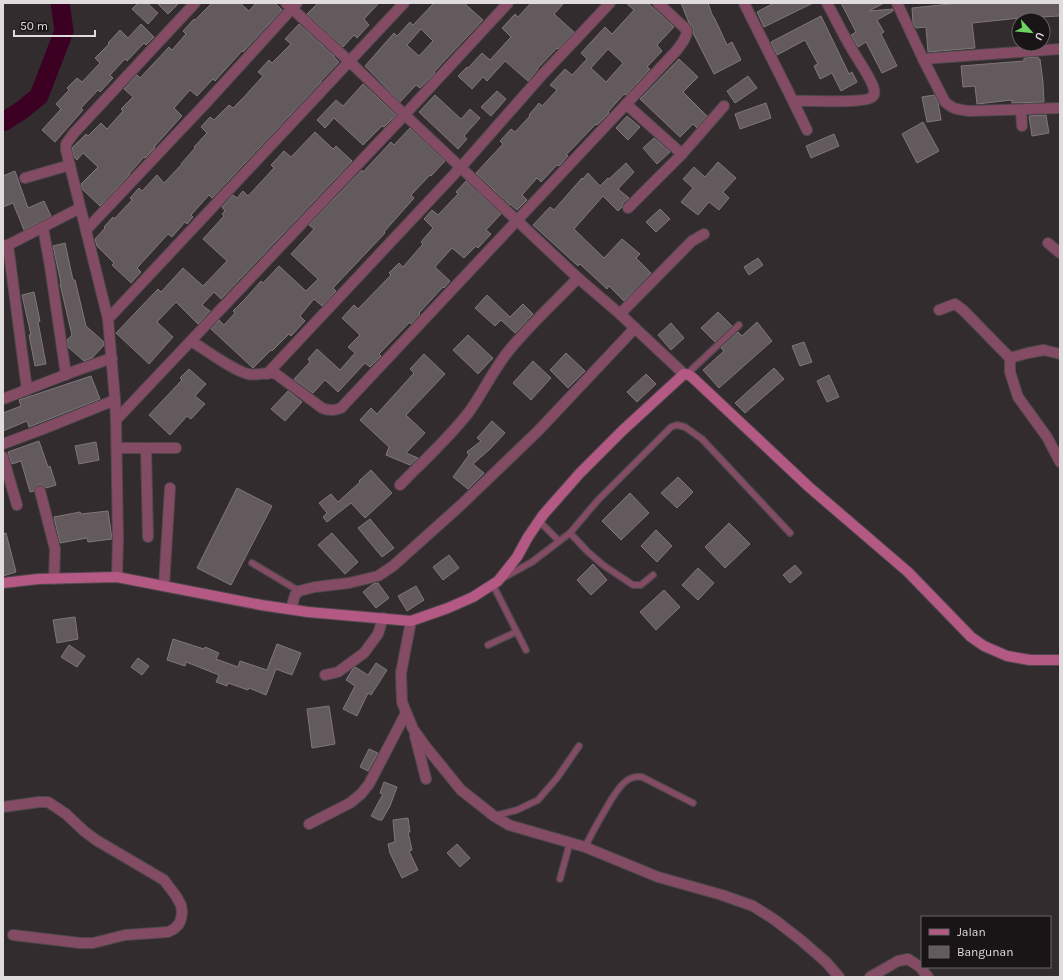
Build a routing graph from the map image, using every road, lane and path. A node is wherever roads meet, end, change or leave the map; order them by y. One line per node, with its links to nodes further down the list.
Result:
1 (195, 3): 22 (street)
2 (404, 3): 12 (street)
3 (508, 3): 18 (street)
4 (610, 3): 23 (street)
5 (658, 3): 14 (street)
6 (744, 3): 13 (street)
7 (827, 3): 13 (street)
8 (897, 3): 11 (street)
9 (292, 5): 12 (street); 29 (street)
10 (1060, 49): 11 (street)
11 (923, 59): 17 (street)
12 (350, 62): 18 (street); 37 (street)
13 (793, 101): 20 (street)
14 (626, 104): 21 (street); 27 (street)
15 (724, 106): 21 (street)
16 (1060, 108): 17 (street)
17 (1021, 110): 19 (street)
18 (405, 115): 23 (street); 40 (street)
19 (1022, 126)
20 (807, 130)
21 (682, 154): 26 (street)
22 (70, 165): 24 (street); 25 (street)
23 (461, 167): 27 (street); 44 (street)
24 (25, 178)
25 (80, 208): 28 (street); 29 (street)
26 (628, 208)
27 (517, 220): 34 (street); 44 (street)
28 (43, 227): 32 (street); 46 (street)
29 (86, 230): 37 (street)
30 (704, 234): 36 (street)
31 (1048, 243): 33 (street)
32 (6, 245): 47 (street)
33 (1060, 253)
34 (578, 278): 36 (street); 57 (street)
35 (939, 310): 43 (street)
36 (620, 314): 39 (street)
37 (108, 319): 42 (street)
38 (739, 325): 45 (lane)
39 (635, 328): 45 (street); 73 (street)
40 (191, 341): 44 (street); 50 (street)
41 (1060, 354): 43 (street)
42 (112, 358): 46 (street); 49 (street)
43 (1010, 358): 56 (street)
44 (267, 374)
45 (686, 374): 61 (street); 80 (street)
46 (66, 375): 47 (street)
47 (27, 390): 48 (street)
48 (3, 399)
49 (115, 400): 50 (street); 51 (street)
50 (116, 420): 52 (street)
51 (3, 444)
52 (117, 448): 53 (street); 68 (street)
53 (146, 448): 54 (street); 64 (street)
54 (176, 448)
55 (3, 457): 60 (street)
56 (1060, 462)
57 (400, 485)
58 (170, 488): 72 (street)
59 (40, 491): 69 (street)
60 (17, 505)
61 (539, 521): 65 (lane); 71 (street)
62 (570, 533): 63 (lane); 65 (lane); 67 (lane)
63 (790, 533)
64 (148, 537)
65 (559, 542): 71 (lane)
66 (252, 563): 73 (lane)
67 (653, 575)
68 (117, 577): 69 (street); 72 (street)
69 (54, 579): 70 (street)
70 (3, 583)
71 (495, 583): 76 (street); 77 (lane)
72 (164, 586): 74 (street)
73 (299, 591): 74 (street)
74 (291, 609): 75 (street)
75 (383, 618): 76 (street); 81 (street)
76 (411, 621): 82 (street)
77 (516, 632): 78 (lane); 79 (lane)
78 (488, 645)
79 (526, 650)
80 (1060, 660)
81 (325, 675)
82 (406, 713): 83 (street); 89 (street)
83 (413, 729): 85 (street); 88 (street)
84 (579, 746): 88 (lane)
85 (426, 779)
86 (693, 803): 91 (lane)
87 (3, 807): 93 (street)
88 (494, 816): 90 (street)
89 (309, 824)
90 (570, 842): 91 (street); 92 (lane)
91 (585, 847): 94 (street)
92 (560, 879)
93 (13, 935)
94 (839, 977)
95 (870, 977): 96 (street)
96 (928, 977)

